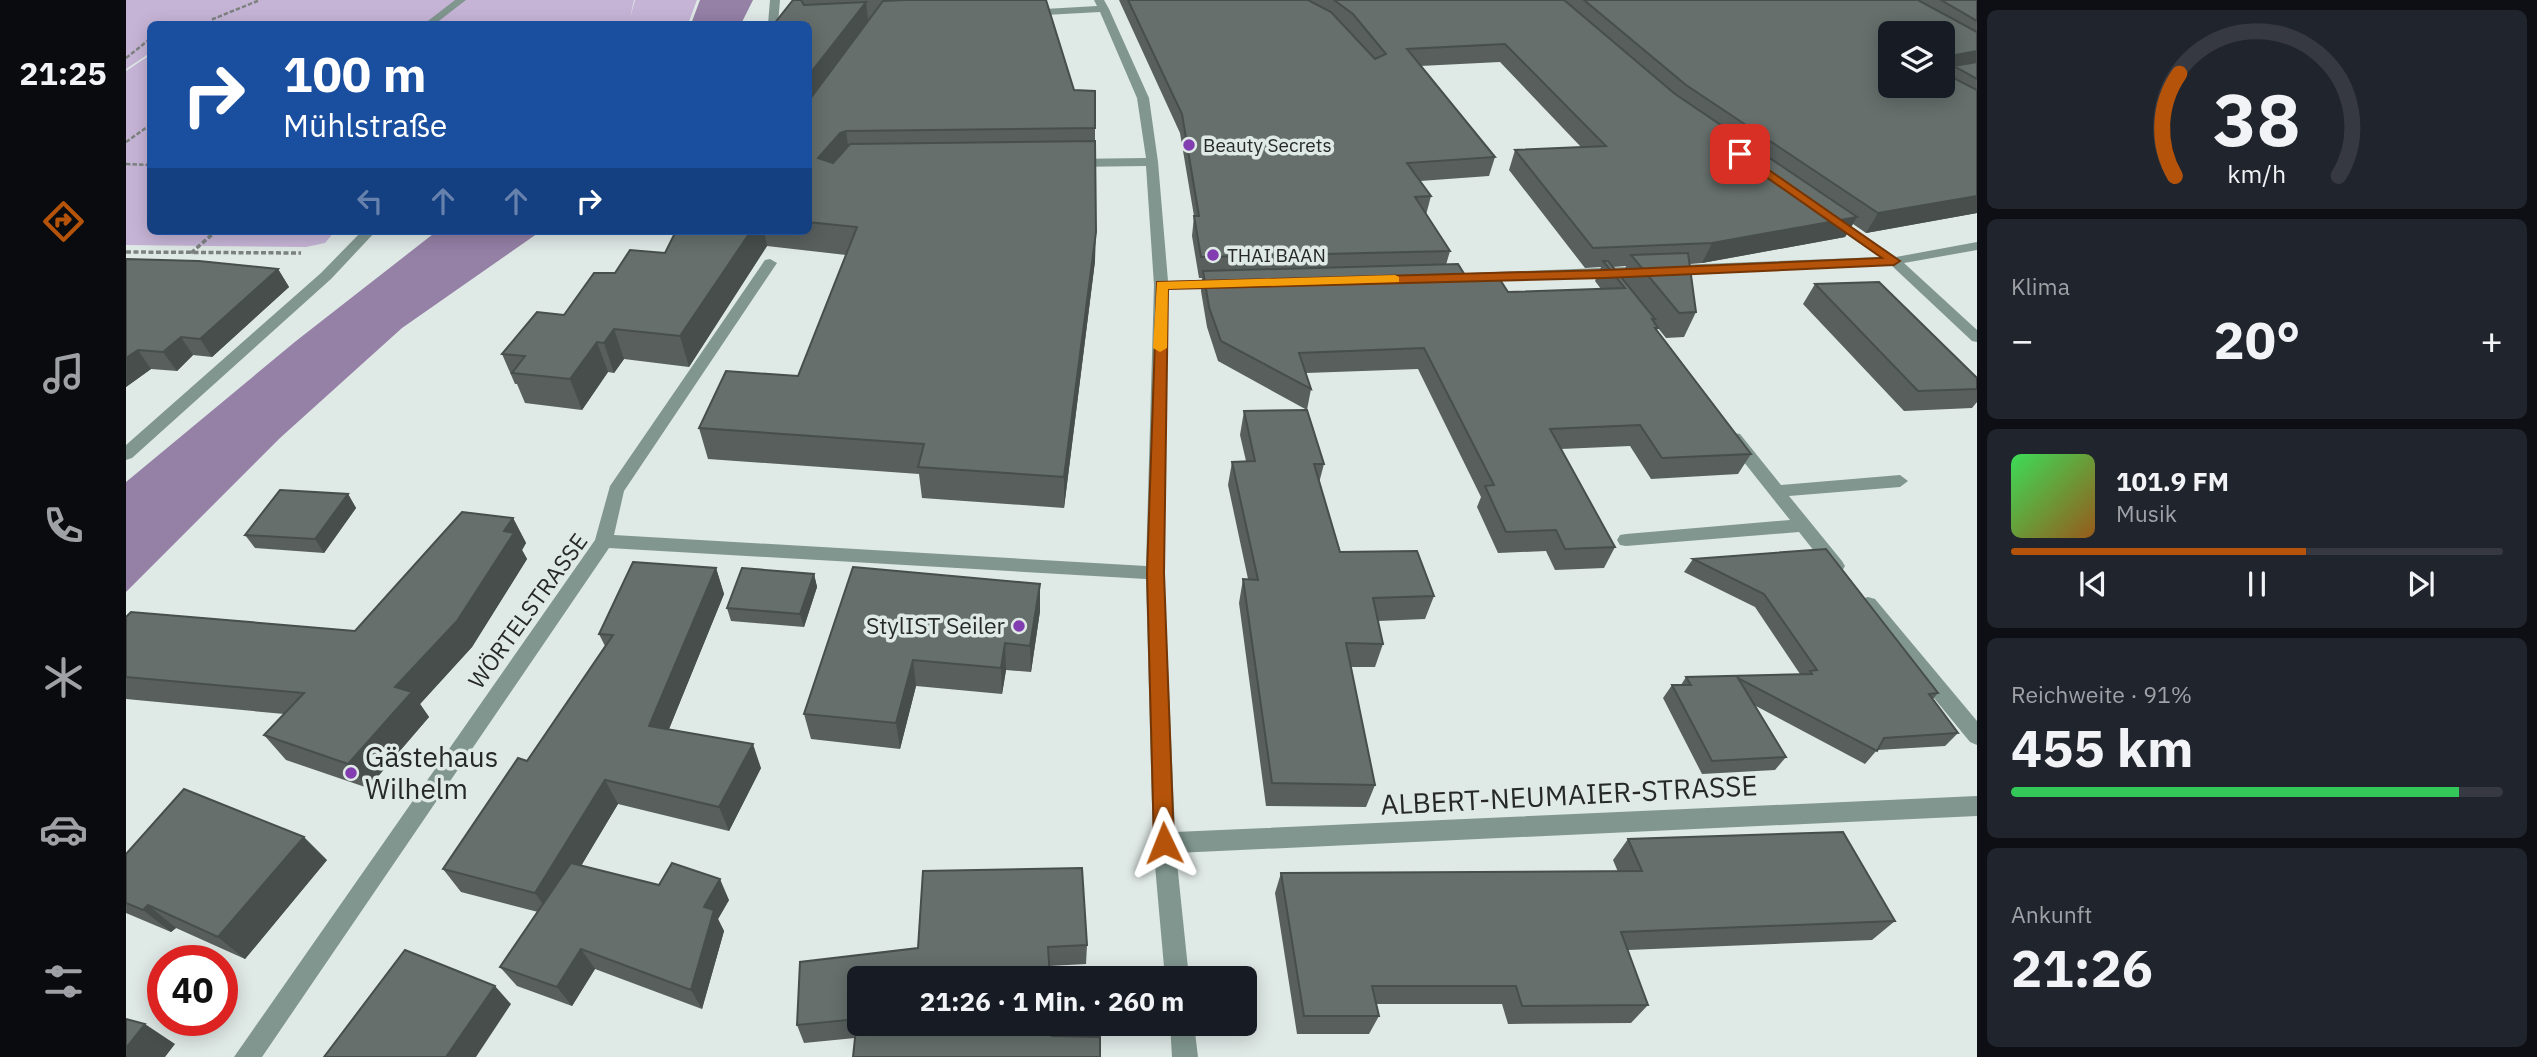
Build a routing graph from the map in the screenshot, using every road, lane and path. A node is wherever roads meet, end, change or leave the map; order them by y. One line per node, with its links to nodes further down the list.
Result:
1 (260, 0): 6 (path)
2 (461, 0): 7 (street)
3 (775, 0): 8 (street)
4 (1102, 5): 5 (street); 13 (street)
5 (1020, 14)
6 (214, 21)
7 (433, 21)
8 (773, 21)
9 (147, 41): 10 (path)
10 (126, 58)
11 (147, 127): 12 (path)
12 (126, 142)
13 (1152, 162): 14 (street); 28 (street)
14 (1063, 163)
15 (126, 164): 16 (path)
16 (147, 165)
17 (1817, 208): 24 (street)
18 (211, 235): 23 (path)
19 (365, 235): 22 (street)
20 (1977, 246): 24 (street)
21 (126, 252): 23 (path)
22 (347, 253): 23 (path); 31 (street)
23 (190, 254)
24 (1894, 261): 26 (street); 29 (street)
25 (770, 263): 36 (street)
26 (1425, 278)
27 (1245, 283): 28 (street)
28 (1161, 285): 37 (street)
29 (1977, 338)
30 (1724, 426): 33 (street)
31 (126, 454)
32 (1900, 481): 33 (street)
33 (1776, 491): 34 (street)
34 (1802, 525): 35 (street); 38 (street)
35 (1626, 540)
36 (604, 541): 37 (street, WÖRTELSTRASSE); 43 (street, WÖRTELSTRASSE)
37 (1155, 573): 40 (street)
38 (1977, 736)
39 (1977, 806): 40 (street, ALBERT-NEUMAIER-STRASSE)
40 (1164, 843): 41 (street)
41 (1176, 966)
42 (1183, 1036): 44 (street)
43 (247, 1057)
44 (1185, 1057)

